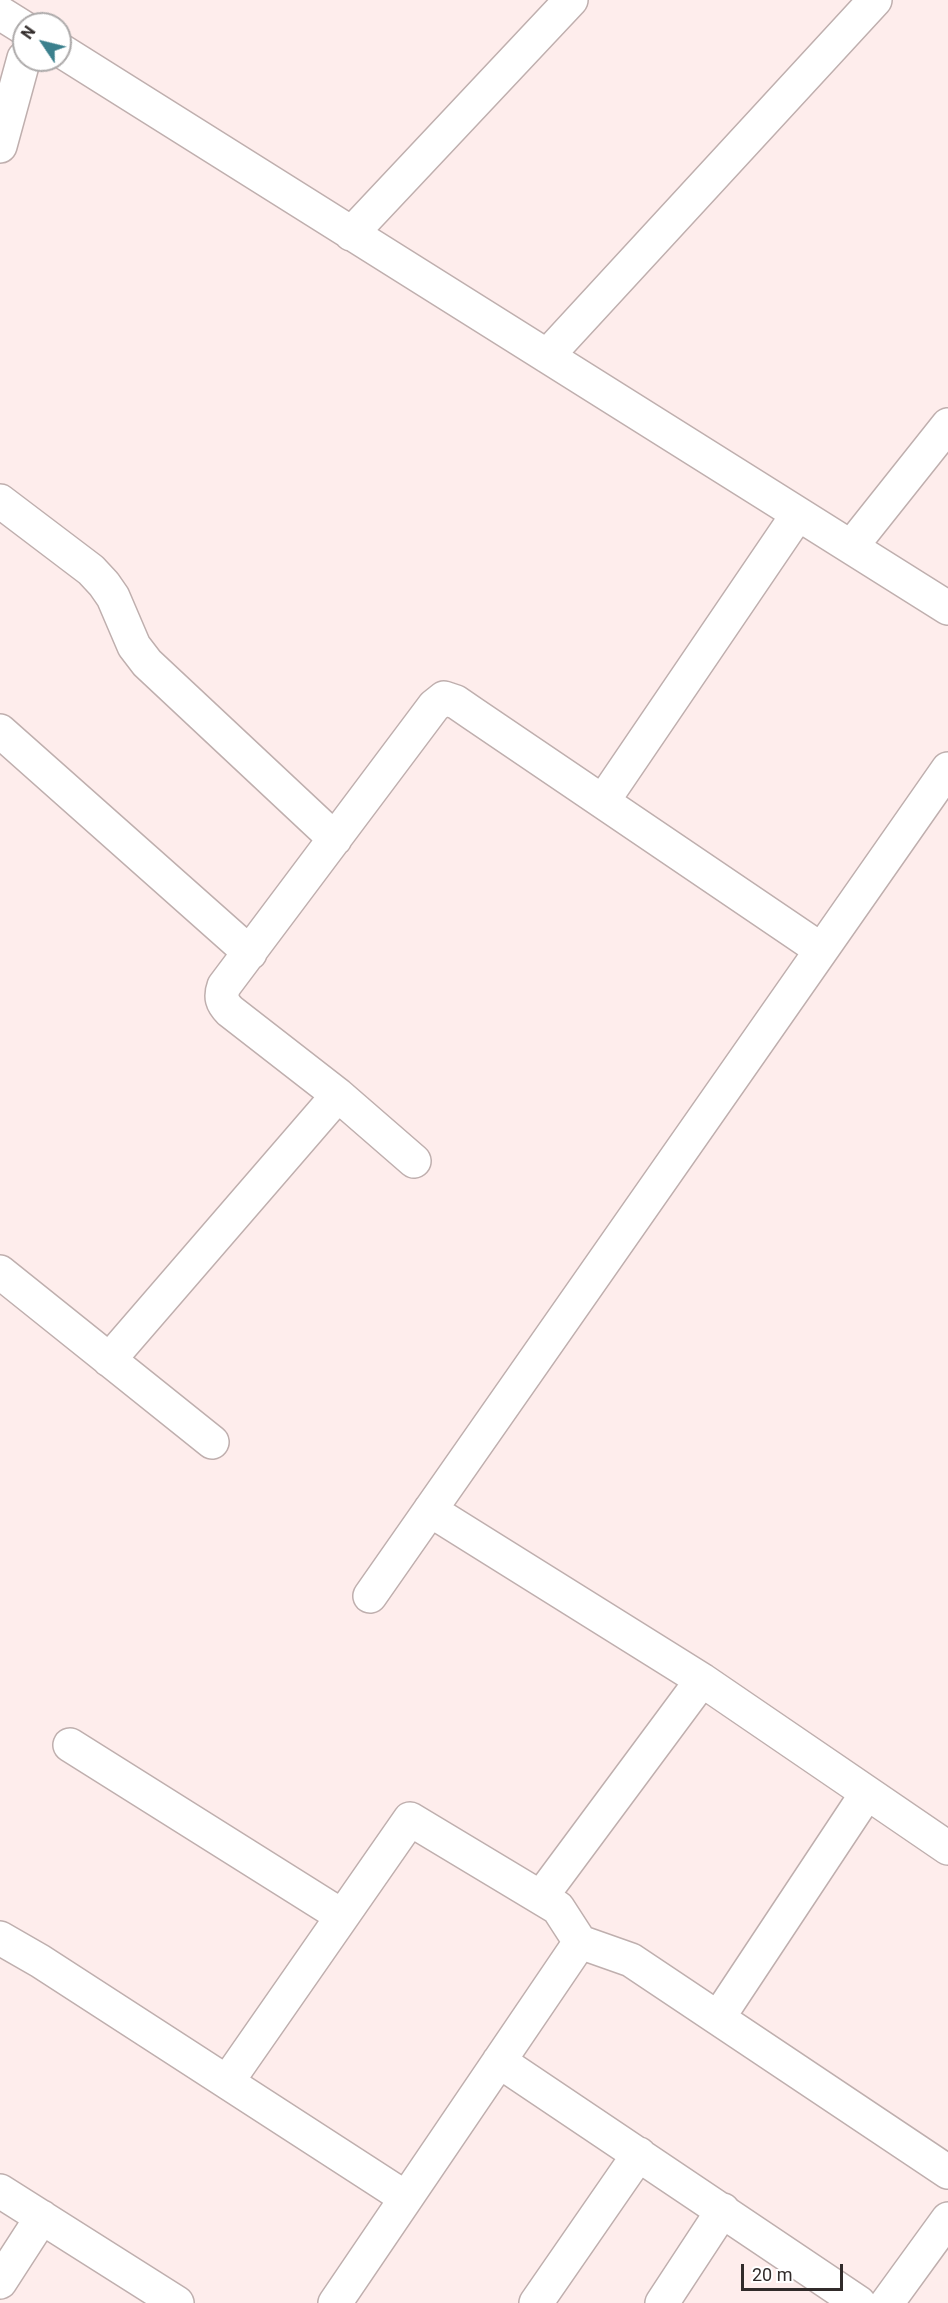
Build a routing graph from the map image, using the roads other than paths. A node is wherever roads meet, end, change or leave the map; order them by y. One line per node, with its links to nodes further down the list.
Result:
1 (571, 0): 6 (street)
2 (875, 0): 7 (street)
3 (72, 58): 6 (street)
4 (20, 72): 5 (street)
5 (0, 146)
6 (351, 234): 7 (street)
7 (547, 356): 10 (street)
8 (948, 425): 11 (street)
9 (0, 501): 16 (street)
10 (798, 514): 11 (street); 15 (street)
11 (851, 547): 12 (street)
12 (948, 609)
13 (0, 731): 18 (street)
14 (948, 769): 17 (street)
15 (603, 801): 16 (street); 17 (street)
16 (335, 839): 18 (street)
17 (820, 949): 24 (street)
18 (250, 953): 19 (street)
19 (338, 1095): 20 (street); 22 (street)
20 (414, 1161)
21 (0, 1272): 22 (street)
22 (109, 1360): 23 (street)
23 (212, 1442)
24 (430, 1510): 25 (street); 26 (street)
25 (370, 1596)
26 (702, 1680): 28 (street); 30 (street)
27 (70, 1745): 31 (street)
28 (867, 1793): 29 (street); 34 (street)
29 (948, 1848)
30 (541, 1898): 31 (street); 33 (street)
31 (342, 1916): 36 (street)
32 (0, 1938): 36 (street)
33 (580, 1942): 34 (street); 35 (street)
34 (718, 2018): 38 (street)
35 (500, 2061): 37 (street); 40 (street)
36 (227, 2082): 40 (street)
37 (639, 2154): 41 (street); 47 (street)
38 (948, 2172)
39 (0, 2191): 42 (street)
40 (406, 2198): 46 (street)
41 (723, 2210): 48 (street); 49 (street)
42 (42, 2217): 44 (street); 45 (street)
43 (948, 2220): 50 (street)
44 (0, 2282)
45 (177, 2303)
46 (335, 2303)
47 (536, 2303)
48 (662, 2303)
49 (859, 2303)
50 (886, 2303)

